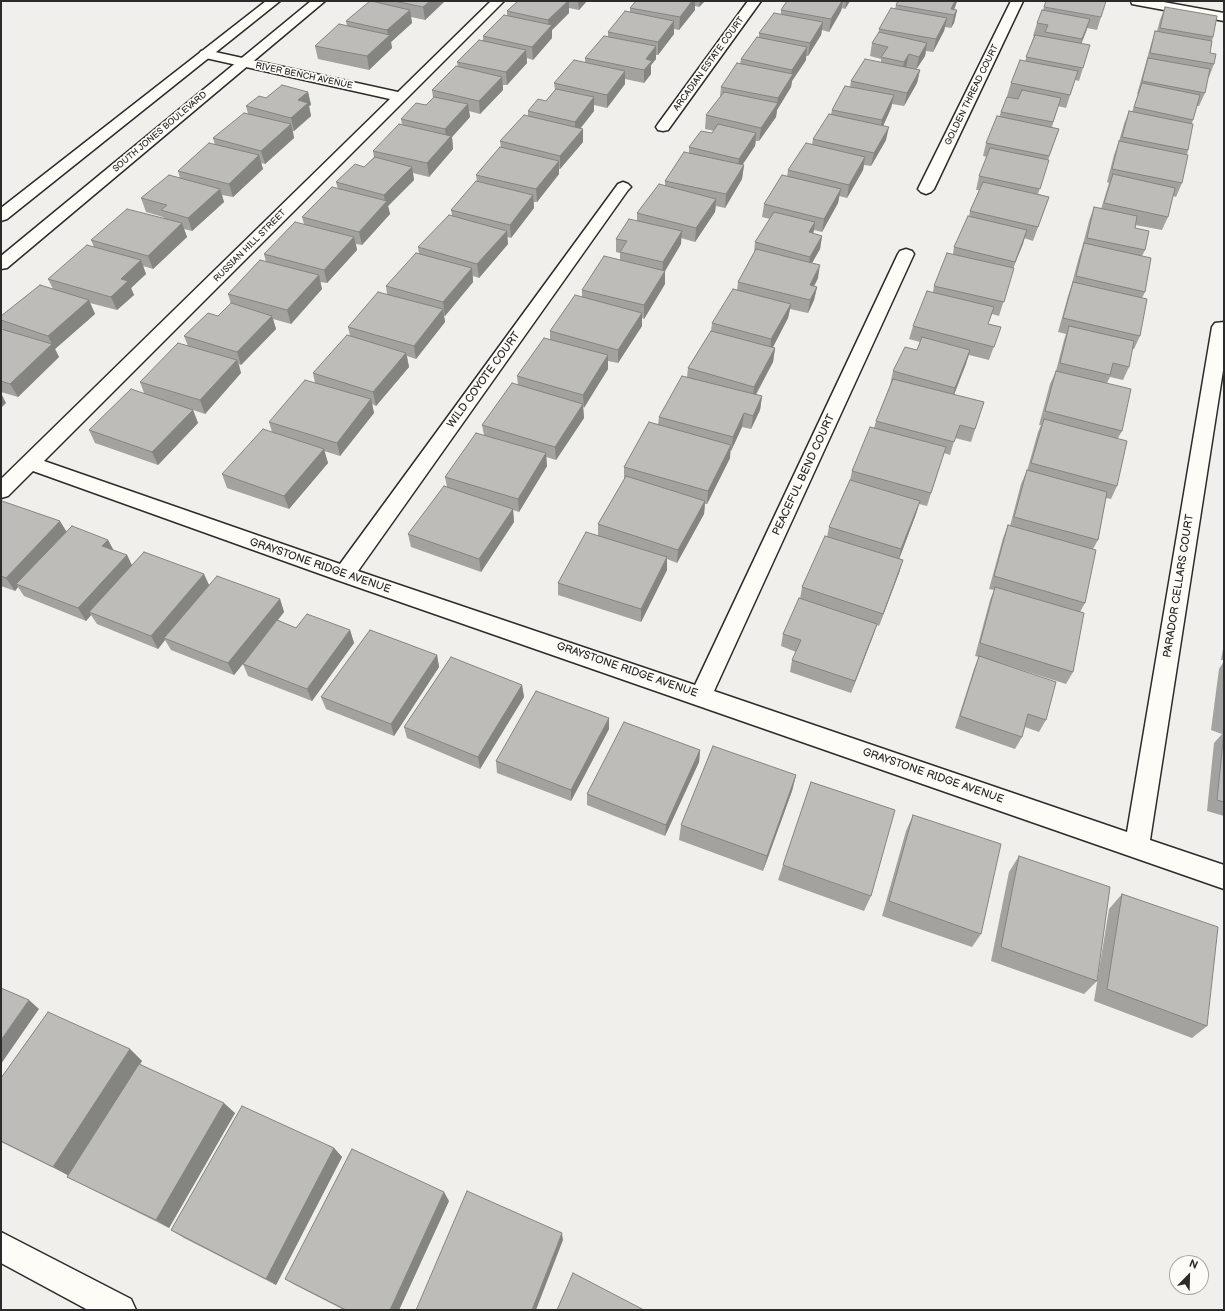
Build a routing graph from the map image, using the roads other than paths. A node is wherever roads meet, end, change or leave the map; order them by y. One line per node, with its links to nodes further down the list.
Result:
1 (274, 1): 8 (street)
2 (318, 1): 9 (street, SOUTH JONES BOULEVARD)
3 (498, 1): 10 (street, RUSSIAN HILL STREET)
4 (755, 1): 11 (street, ARCADIAN ESTATE COURT)
5 (1017, 1): 13 (street, GOLDEN THREAD COURT)
6 (1137, 1): 7 (street)
7 (1224, 17)
8 (206, 54): 9 (street, RIVER BENCH AVENUE); 14 (street)
9 (244, 62): 10 (street, RIVER BENCH AVENUE); 16 (street, SOUTH JONES BOULEVARD)
10 (401, 97): 18 (street, RUSSIAN HILL STREET)
11 (663, 127)
12 (623, 187): 20 (street, WILD COYOTE COURT)
13 (926, 188)
14 (1, 216)
15 (906, 254): 21 (street, PEACEFUL BEND COURT)
16 (1, 264)
17 (1221, 327): 22 (street, PARADOR CELLARS COURT)
18 (30, 463): 19 (street, RUSSIAN HILL STREET); 20 (street, GRAYSTONE RIDGE AVENUE)
19 (1, 491)
20 (344, 574): 21 (street, GRAYSTONE RIDGE AVENUE)
21 (701, 696): 22 (street, GRAYSTONE RIDGE AVENUE)
22 (1137, 846): 23 (street, GRAYSTONE RIDGE AVENUE)
23 (1224, 877)
24 (1, 1247): 25 (street)
25 (120, 1310)

